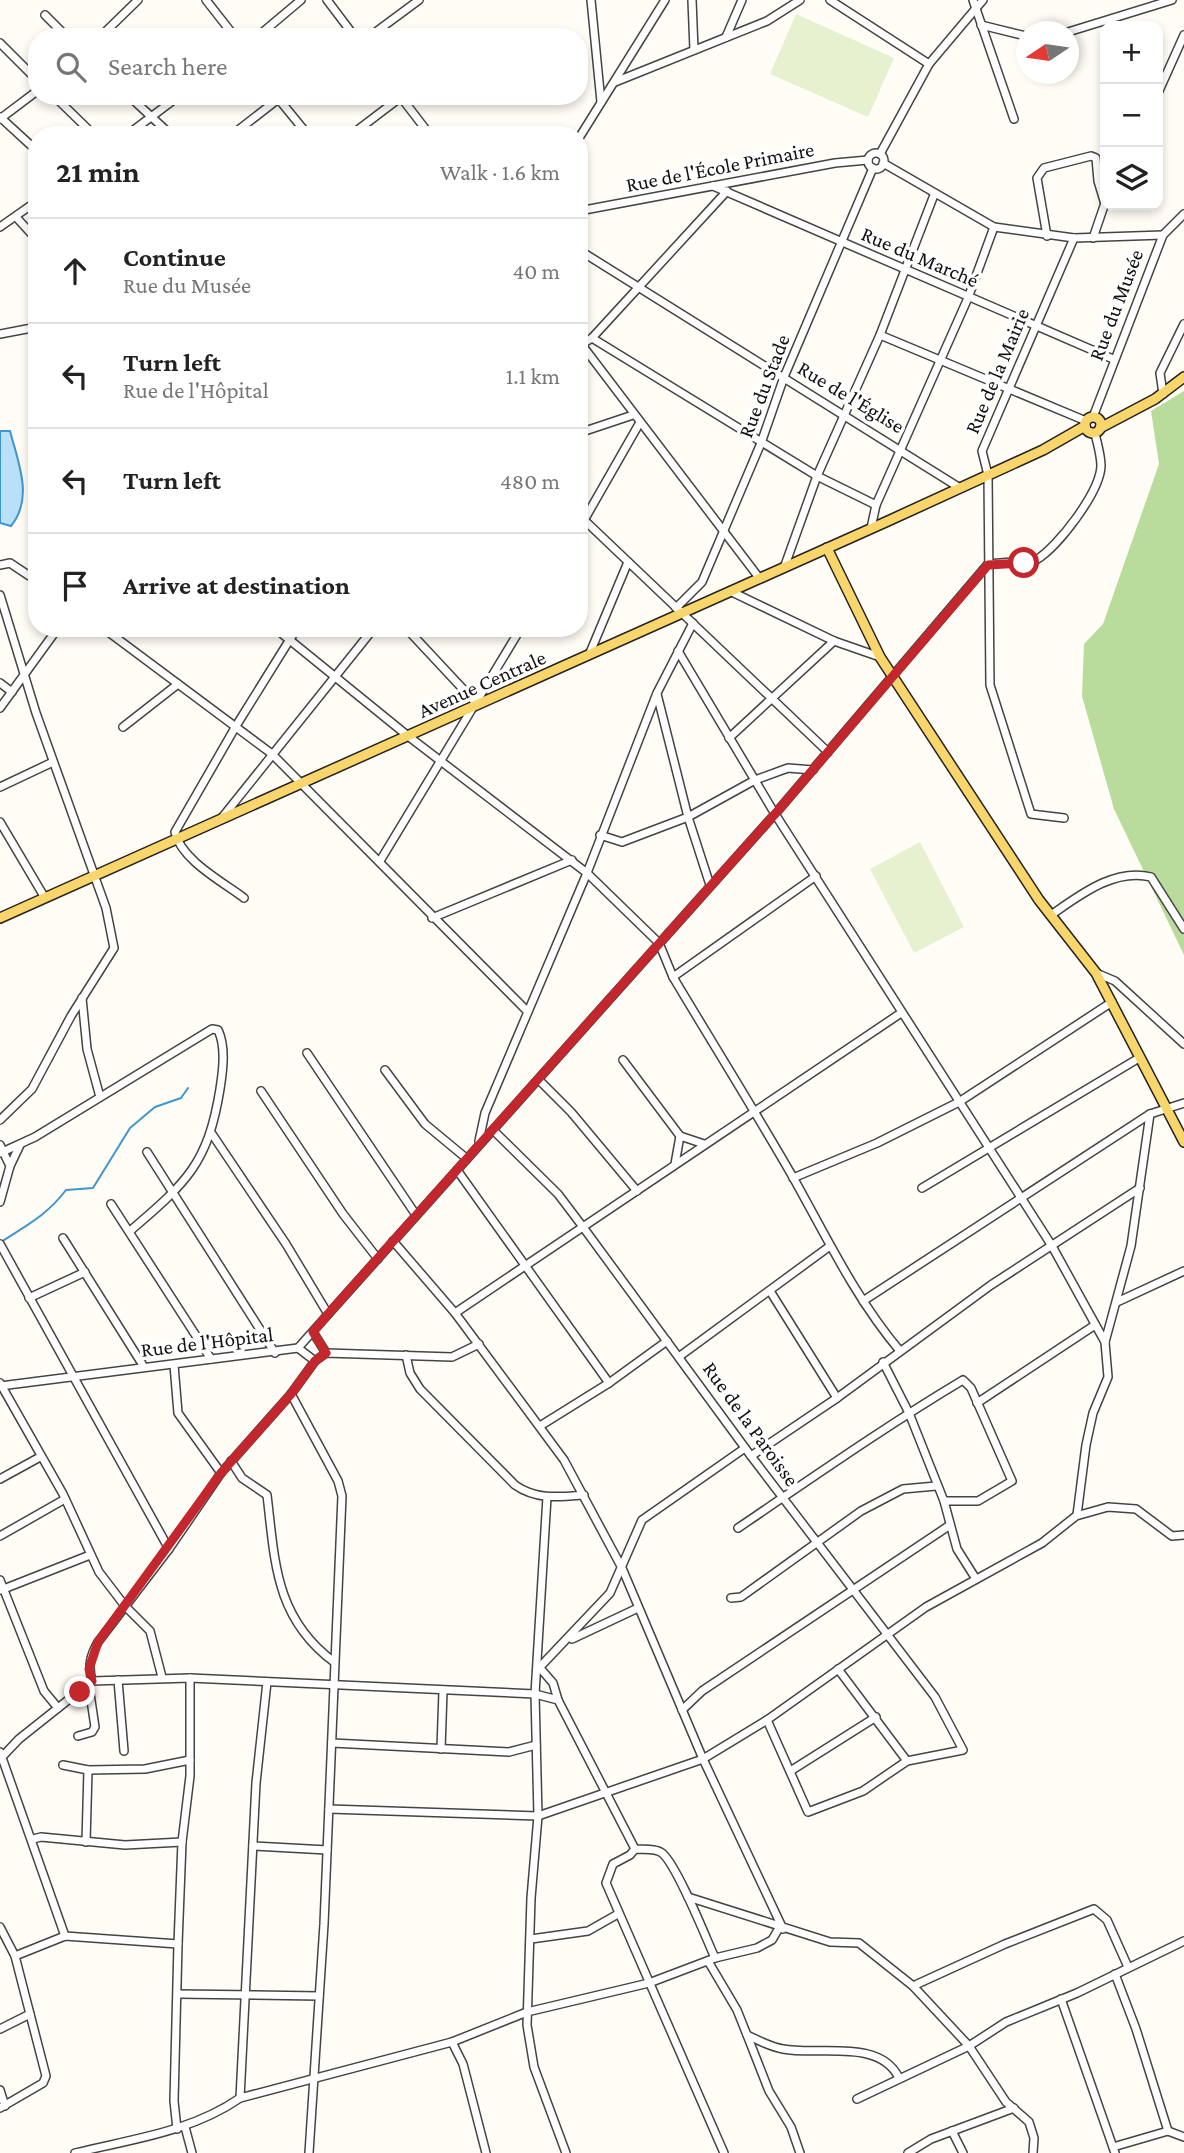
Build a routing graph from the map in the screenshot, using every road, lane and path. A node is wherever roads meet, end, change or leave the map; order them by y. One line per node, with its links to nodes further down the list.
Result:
1 (138, 0): 18 (street)
2 (206, 0): 19 (street)
3 (301, 0): 20 (street)
4 (327, 0): 21 (street)
5 (419, 0): 22 (street)
6 (591, 0): 34 (street)
7 (665, 0): 31 (street)
8 (692, 0): 28 (street)
9 (742, 0): 26 (street)
10 (800, 0): 26 (street)
11 (830, 0): 29 (street)
12 (983, 0): 14 (street)
13 (1172, 0): 23 (street)
14 (974, 4): 16 (street); 29 (street)
15 (45, 15): 17 (street)
16 (981, 25): 24 (street); 44 (street)
17 (58, 28)
18 (109, 28)
19 (228, 28)
20 (268, 28)
21 (348, 28)
22 (381, 28)
23 (1079, 29)
24 (1016, 33)
25 (1184, 35): 32 (street)
26 (726, 37): 28 (street)
27 (0, 43): 30 (street)
28 (694, 50): 31 (street)
29 (929, 64): 54 (street)
30 (28, 71)
31 (615, 82): 34 (street)
32 (1162, 84)
33 (28, 98): 43 (street)
34 (601, 103): 52 (street)
35 (63, 105): 45 (street)
36 (138, 105): 42 (street)
37 (167, 105): 42 (street)
38 (269, 105): 48 (street)
39 (285, 105): 49 (street)
40 (390, 105): 50 (street)
41 (407, 105): 51 (street)
42 (151, 117): 46 (street); 47 (street)
43 (0, 118): 53 (street)
44 (1014, 119)
45 (85, 126)
46 (139, 126)
47 (161, 126)
48 (243, 126)
49 (301, 126)
50 (363, 126)
51 (423, 126)
52 (587, 126)
53 (28, 143)
54 (880, 154): 55 (street); 56 (street)
55 (868, 160): 57 (street); 58 (street, Rue de l'École Primaire)
56 (883, 163): 57 (street); 61 (street)
57 (873, 168): 74 (street, Rue du Stade)
58 (713, 186): 60 (street, Rue du Marché); 63 (street, Rue de l'École Primaire)
59 (1100, 187): 71 (street)
60 (727, 191): 74 (street, Rue du Marché); 77 (street)
61 (934, 194): 68 (street); 76 (street)
62 (28, 208): 66 (street)
63 (588, 209)
64 (1103, 210): 73 (street)
65 (1184, 214): 70 (street, Rue du Musée)
66 (16, 217): 67 (street); 69 (street)
67 (0, 227)
68 (994, 227): 71 (street); 78 (street)
69 (28, 230)
70 (1163, 235): 73 (street); 87 (street, Rue du Musée)
71 (1047, 236): 72 (street)
72 (1074, 238): 73 (street); 79 (street, Rue de la Mairie)
73 (1093, 238)
74 (842, 243): 76 (street, Rue du Marché); 89 (street, Rue du Stade)
75 (588, 256): 77 (street, Rue de l'Église)
76 (904, 270): 78 (street, Rue du Marché); 83 (street)
77 (637, 286): 84 (street); 89 (street, Rue de l'Église)
78 (968, 298): 79 (street, Rue du Marché); 88 (street)
79 (1036, 324): 87 (street, Rue du Marché); 91 (street, Rue de la Mairie)
80 (1184, 324): 92 (street)
81 (28, 329): 82 (street)
82 (3, 333)
83 (880, 335): 88 (street); 93 (street)
84 (592, 338): 85 (street); 98 (street)
85 (588, 340)
86 (588, 355): 94 (street)
87 (1113, 359): 96 (street, Rue du Musée)
88 (941, 360): 91 (street); 99 (street)
89 (784, 377): 93 (street, Rue de l'Église); 98 (street, Rue du Stade)
90 (1184, 377): 92 (main road, Avenue Centrale)
91 (1009, 389): 96 (street); 100 (street, Rue de la Mairie)
92 (1163, 394): 96 (main road, Avenue Centrale)
93 (844, 412): 99 (street, Rue de l'Église); 101 (street)
94 (633, 415): 95 (street); 97 (street)
95 (639, 424): 104 (street); 106 (street)
96 (1093, 425): 100 (main road, Avenue Centrale); 111 (street, Rue du Musée)
97 (588, 430)
98 (761, 443): 101 (street); 106 (street, Rue du Stade)
99 (902, 449): 102 (street, Rue de l'Église); 103 (street)
100 (988, 475): 102 (main road, Avenue Centrale); 111 (street, Rue de la Mairie)
101 (817, 476): 103 (street); 112 (street)
102 (960, 488): 107 (main road, Avenue Centrale)
103 (876, 505): 107 (street)
104 (588, 507)
105 (588, 523): 109 (street)
106 (723, 528): 114 (street); 117 (street, Rue du Stade)
107 (872, 528): 108 (main road, Avenue Centrale)
108 (827, 548): 112 (main road, Avenue Centrale); 130 (main road)
109 (628, 562): 117 (street); 129 (street)
110 (1, 563): 113 (street)
111 (988, 565): 133 (street, Rue de l'Hôpital); 155 (street, Rue de la Mairie)
112 (784, 568): 114 (main road, Avenue Centrale)
113 (28, 575)
114 (760, 579): 115 (main road, Avenue Centrale)
115 (732, 592): 117 (main road, Avenue Centrale); 127 (street)
116 (0, 596): 131 (street)
117 (679, 611): 118 (street); 129 (main road, Avenue Centrale)
118 (693, 623): 128 (street); 138 (street)
119 (51, 637): 131 (street)
120 (115, 637): 135 (street)
121 (285, 637): 126 (street)
122 (292, 637): 126 (street)
123 (366, 637): 132 (street)
124 (414, 637): 139 (street)
125 (516, 637): 139 (street)
126 (290, 642): 132 (street); 141 (street)
127 (834, 642): 130 (street); 138 (street)
128 (678, 651): 137 (street); 144 (street)
129 (589, 656): 139 (main road, Avenue Centrale)
130 (880, 657): 133 (main road)
131 (24, 675): 136 (street); 148 (street)
132 (334, 676): 143 (street); 146 (street)
133 (894, 677): 145 (street, Rue de l'Hôpital); 168 (main road)
134 (0, 683): 136 (street)
135 (178, 684): 141 (street); 142 (street)
136 (12, 692): 140 (street)
137 (657, 693): 154 (street); 158 (street)
138 (772, 698): 144 (street); 145 (street)
139 (475, 705): 143 (main road, Avenue Centrale); 147 (street)
140 (0, 708)
141 (236, 726): 146 (street); 159 (street)
142 (123, 727)
143 (408, 736): 147 (street); 151 (main road, Avenue Centrale)
144 (729, 738): 150 (street)
145 (828, 752): 149 (street, Rue de l'Hôpital)
146 (272, 754): 151 (street); 156 (street)
147 (441, 761): 160 (street); 161 (street)
148 (53, 762): 152 (street); 163 (street)
149 (813, 770): 150 (street); 153 (street, Rue de l'Hôpital)
150 (755, 780): 153 (street); 154 (street)
151 (302, 782): 156 (main road, Avenue Centrale); 161 (street)
152 (0, 787)
153 (775, 814): 164 (street); 165 (street, Rue de l'Hôpital)
154 (688, 817): 158 (street); 165 (street)
155 (1064, 818)
156 (221, 819): 159 (main road, Avenue Centrale)
157 (0, 822): 166 (street)
158 (600, 835): 162 (street)
159 (176, 839): 163 (main road, Avenue Centrale); 167 (street)
160 (572, 860): 162 (street); 170 (street)
161 (380, 861): 170 (street)
162 (587, 873): 172 (street); 177 (street)
163 (93, 876): 166 (main road, Avenue Centrale); 175 (street)
164 (816, 876): 174 (street); 178 (street)
165 (709, 885): 172 (street, Rue de l'Hôpital)
166 (45, 898): 169 (main road, Avenue Centrale)
167 (244, 898)
168 (1051, 915): 171 (street); 173 (main road)
169 (0, 918)
170 (432, 918): 177 (street)
171 (1184, 929)
172 (659, 943): 174 (street); 184 (street, Rue de l'Hôpital)
173 (1096, 973): 176 (main road); 179 (street)
174 (673, 977): 190 (street)
175 (82, 998): 186 (street); 192 (street)
176 (1112, 1002): 181 (main road); 187 (street)
177 (527, 1011): 196 (street)
178 (901, 1013): 187 (street); 190 (street)
179 (1184, 1044)
180 (307, 1053): 215 (street)
181 (1139, 1058): 189 (main road); 200 (street)
182 (623, 1060): 195 (street)
183 (385, 1070): 203 (street)
184 (539, 1080): 193 (street, Rue de l'Hôpital); 210 (street)
185 (261, 1091): 223 (street)
186 (100, 1097): 194 (street); 198 (street)
187 (959, 1102): 200 (street); 207 (street)
188 (1184, 1103): 189 (street)
189 (1167, 1109): 191 (street); 197 (main road)
190 (752, 1112): 199 (street); 207 (street)
191 (1150, 1114): 209 (street); 212 (street)
192 (0, 1120)
193 (495, 1130): 196 (street, Rue de l'Hôpital); 216 (street, Rue de la Paroisse)
194 (212, 1134): 211 (street); 232 (street)
195 (680, 1136): 199 (street); 204 (street)
196 (479, 1142): 203 (street, Rue de l'Hôpital)
197 (1184, 1142)
198 (20, 1144): 201 (street); 205 (street)
199 (704, 1144): 204 (street)
200 (989, 1148): 208 (street); 212 (street)
201 (1, 1150): 205 (street)
202 (147, 1152): 211 (street)
203 (466, 1158): 206 (street, Rue de l'Hôpital)
204 (675, 1164): 210 (street)
205 (9, 1166): 213 (street)
206 (457, 1170): 215 (street, Rue de l'Hôpital); 224 (street)
207 (793, 1178): 221 (street)
208 (922, 1188)
209 (1140, 1188): 222 (street); 230 (street)
210 (637, 1191): 216 (street)
211 (172, 1195): 217 (street); 240 (street)
212 (1021, 1200): 222 (street); 229 (street)
213 (0, 1202)
214 (111, 1204): 217 (street)
215 (416, 1215): 219 (street, Rue de l'Hôpital)
216 (583, 1227): 224 (street); 235 (street, Rue de la Paroisse)
217 (130, 1231): 244 (street)
218 (62, 1238): 226 (street)
219 (393, 1241): 223 (street, Rue de l'Hôpital); 231 (street)
220 (1, 1246): 228 (street)
221 (830, 1246): 227 (street); 229 (street)
222 (1052, 1246): 233 (street); 239 (street)
223 (378, 1259): 232 (street, Rue de l'Hôpital)
224 (525, 1265): 231 (street); 250 (street)
225 (1184, 1271): 230 (street)
226 (85, 1272): 228 (street); 248 (street)
227 (770, 1291): 243 (street); 253 (street)
228 (29, 1298): 249 (street)
229 (863, 1301): 239 (street)
230 (1118, 1302): 236 (street)
231 (456, 1313): 237 (street)
232 (328, 1314): 234 (street, Rue de l'Hôpital)
233 (1096, 1325): 236 (street); 254 (street)
234 (313, 1332): 238 (street, Rue de l'Hôpital); 241 (street)
235 (667, 1341): 243 (street, Rue de la Paroisse); 250 (street)
236 (1105, 1342): 269 (street)
237 (479, 1344): 242 (street); 256 (street)
238 (298, 1348): 240 (street, Rue de l'Hôpital); 245 (street)
239 (900, 1351): 246 (street)
240 (275, 1353): 244 (street, Rue de l'Hôpital)
241 (326, 1353): 242 (street); 245 (street)
242 (407, 1355): 265 (street)
243 (680, 1356): 257 (street, Rue de la Paroisse)
244 (211, 1359): 247 (street, Rue de l'Hôpital)
245 (315, 1361): 252 (street)
246 (883, 1362): 253 (street); 255 (street)
247 (174, 1365): 248 (street, Rue de l'Hôpital); 261 (street)
248 (144, 1367): 249 (street, Rue de l'Hôpital)
249 (73, 1377): 251 (street, Rue de l'Hôpital); 275 (street)
250 (609, 1383): 256 (street)
251 (1, 1385): 259 (street)
252 (291, 1394): 260 (street); 287 (street)
253 (837, 1398): 258 (street)
254 (977, 1403): 255 (street); 268 (street)
255 (909, 1413): 263 (street); 266 (street)
256 (540, 1426): 264 (street)
257 (745, 1448): 258 (street, Rue de la Paroisse); 277 (street)
258 (751, 1456): 266 (street, Rue de la Paroisse)
259 (40, 1457): 262 (street); 267 (street)
260 (231, 1461): 261 (street); 287 (street)
261 (221, 1473): 275 (street)
262 (0, 1479)
263 (936, 1486): 268 (street); 274 (street)
264 (584, 1495): 265 (street); 277 (street)
265 (547, 1497): 288 (street)
266 (783, 1497): 271 (street); 274 (street, Rue de la Paroisse)
267 (65, 1499): 273 (street); 276 (street)
268 (944, 1501): 270 (street)
269 (1077, 1515): 272 (street); 278 (street)
270 (950, 1525): 278 (street); 281 (street)
271 (738, 1528)
272 (1184, 1535)
273 (0, 1536)
274 (819, 1544): 281 (street, Rue de la Paroisse); 282 (street)
275 (169, 1549): 283 (street)
276 (90, 1555): 280 (street); 283 (street)
277 (622, 1568): 284 (street); 286 (street)
278 (976, 1579): 285 (street)
279 (0, 1580): 280 (street)
280 (1, 1590): 299 (street)
281 (854, 1591): 285 (street, Rue de la Paroisse); 300 (street)
282 (731, 1598)
283 (125, 1606): 290 (street); 294 (street)
284 (638, 1608): 286 (street); 300 (street)
285 (886, 1634): 289 (street); 311 (street, Rue de la Paroisse)
286 (568, 1641): 288 (street)
287 (334, 1662): 295 (street)
288 (539, 1669): 297 (street); 298 (street)
289 (838, 1669): 301 (street); 302 (street)
290 (162, 1677): 291 (street); 292 (street)
291 (190, 1678): 293 (street); 310 (street)
292 (118, 1679): 294 (street); 307 (street)
293 (267, 1682): 295 (street); 321 (street)
294 (90, 1684): 299 (street); 303 (street)
295 (334, 1687): 296 (street); 304 (street)
296 (443, 1691): 297 (street); 306 (street)
297 (536, 1694): 298 (street); 305 (street)
298 (558, 1700): 315 (street)
299 (58, 1708): 308 (street)
300 (682, 1710): 309 (street)
301 (876, 1717): 311 (street); 314 (street)
302 (767, 1720): 309 (street); 314 (street)
303 (78, 1737)
304 (332, 1743): 306 (street); 316 (street)
305 (536, 1745): 306 (street); 317 (street)
306 (441, 1749)
307 (124, 1751)
308 (1, 1756): 318 (street)
309 (703, 1759): 315 (street); 327 (street)
310 (190, 1760): 313 (street); 320 (street)
311 (907, 1761): 314 (street)
312 (63, 1765): 313 (street)
313 (88, 1770): 319 (street)
314 (792, 1770)
315 (607, 1793): 317 (street); 322 (street)
316 (329, 1810): 317 (street); 323 (street)
317 (538, 1816): 329 (street)
318 (33, 1839): 319 (street); 328 (street)
319 (86, 1842): 320 (street)
320 (182, 1842): 331 (street)
321 (253, 1846): 323 (street); 339 (street)
322 (635, 1849): 324 (street); 325 (street)
323 (327, 1850): 340 (street)
324 (688, 1897): 327 (street); 333 (street)
325 (618, 1914): 329 (street); 336 (street)
326 (0, 1927): 332 (street)
327 (781, 1928): 333 (street); 337 (street)
328 (65, 1937): 331 (street); 332 (street)
329 (531, 1939): 342 (street)
330 (1184, 1941): 334 (street)
331 (178, 1944): 338 (street)
332 (15, 1956): 343 (street)
333 (712, 1960): 336 (street); 345 (street)
334 (1128, 1967): 335 (street); 337 (street)
335 (1115, 1975): 341 (street); 357 (street)
336 (649, 1983): 342 (street); 365 (street)
337 (913, 1986): 347 (street)
338 (177, 1994): 339 (street); 355 (street)
339 (244, 1997): 340 (street); 351 (street)
340 (318, 1997): 349 (street)
341 (1061, 1999): 347 (street); 359 (street)
342 (527, 2012): 346 (street); 364 (street)
343 (30, 2014): 344 (street); 353 (street)
344 (0, 2029)
345 (747, 2035): 348 (street); 366 (street)
346 (452, 2042): 349 (street); 363 (street)
347 (969, 2046): 348 (street); 354 (street)
348 (899, 2078): 352 (street)
349 (316, 2081): 351 (street); 362 (street)
350 (0, 2090): 353 (street)
351 (240, 2098): 355 (street)
352 (858, 2099)
353 (3, 2107)
354 (1014, 2108): 356 (street); 369 (street)
355 (181, 2128): 360 (street); 361 (street)
356 (952, 2131): 367 (street); 368 (street)
357 (1168, 2132): 358 (street); 359 (street)
358 (1184, 2137)
359 (1114, 2150)
360 (75, 2153)
361 (192, 2153)
362 (309, 2153)
363 (486, 2153)
364 (566, 2153)
365 (724, 2153)
366 (800, 2153)
367 (908, 2153)
368 (963, 2153)
369 (1033, 2153)

